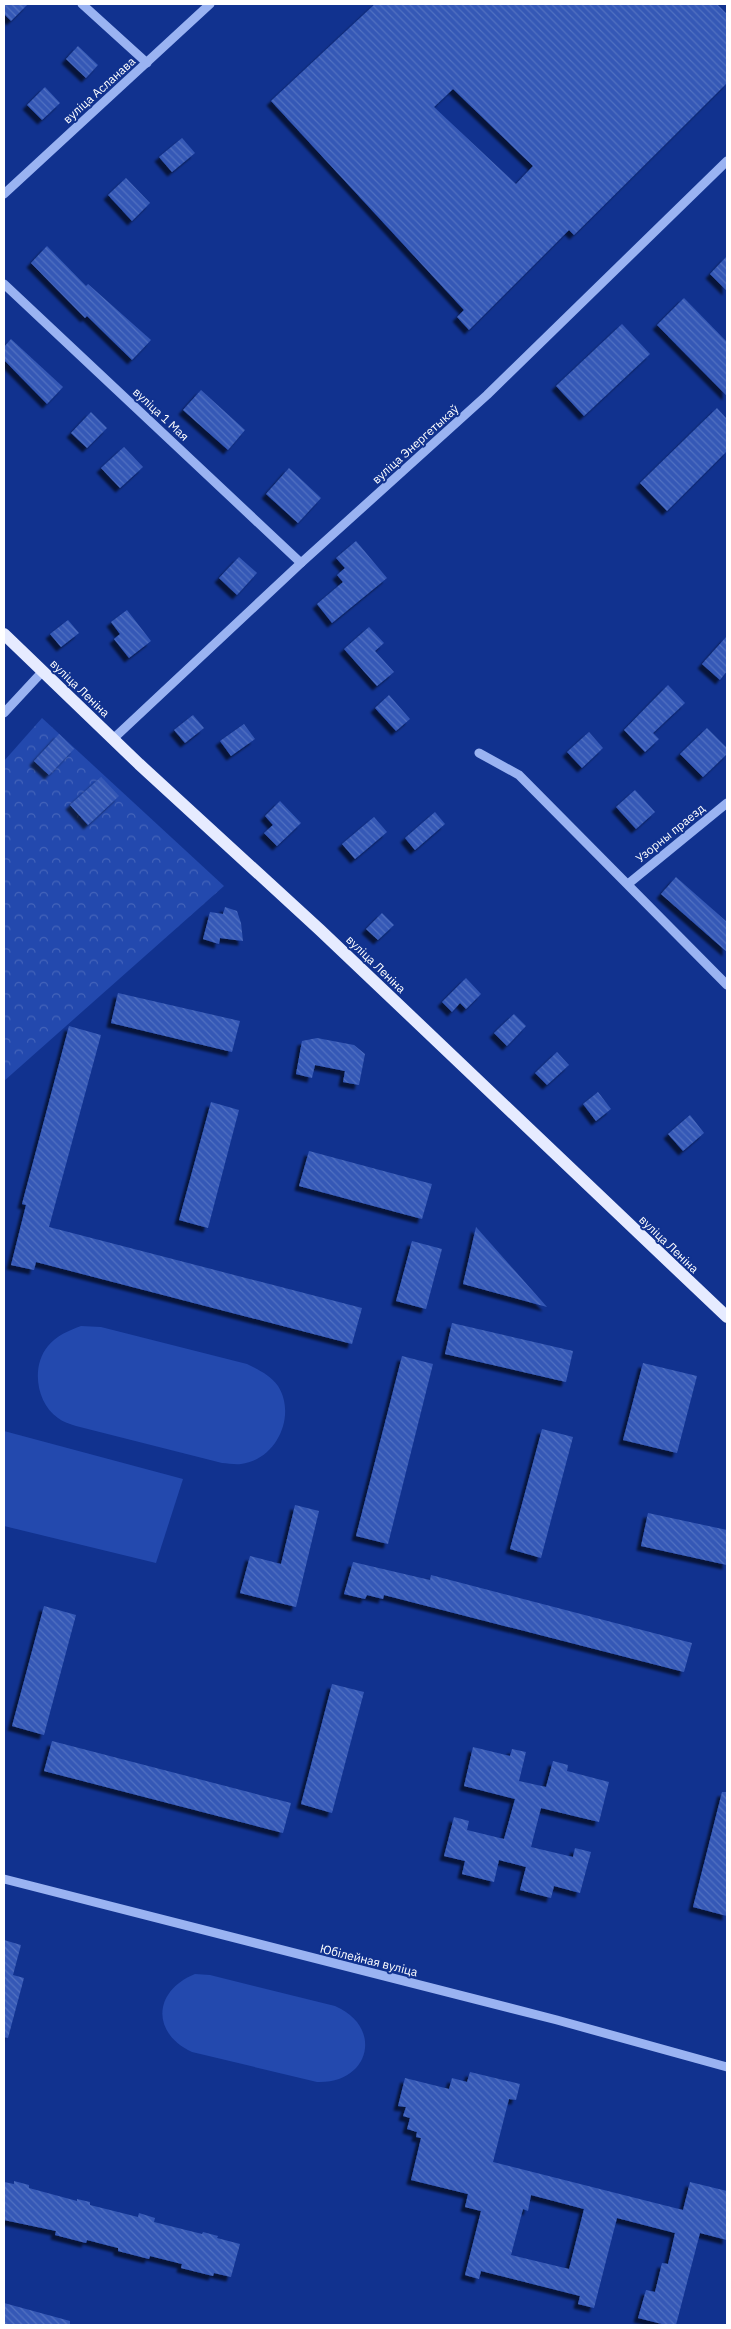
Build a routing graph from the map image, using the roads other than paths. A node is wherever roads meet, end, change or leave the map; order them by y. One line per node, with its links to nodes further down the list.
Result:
1 (82, 4): 3 (street)
2 (210, 4): 3 (street, вуліца Асланава)
3 (147, 63): 5 (street, вуліца Асланава)
4 (727, 161): 7 (street, вуліца Энергетыкаў)
5 (4, 194)
6 (4, 284): 7 (street, вуліца 1 Мая)
7 (301, 563): 11 (street, вуліца Энергетыкаў)
8 (4, 634): 9 (main road, вуліца Леніна)
9 (43, 672): 10 (street); 11 (main road, вуліца Леніна)
10 (4, 713)
11 (113, 739): 16 (main road, вуліца Леніна)
12 (479, 753): 14 (street)
13 (727, 802): 14 (street, Узорны праезд)
14 (628, 884): 15 (street)
15 (727, 985)
16 (727, 1317)
17 (4, 1879): 18 (street, Юбілейная вуліца)
18 (727, 2067)

